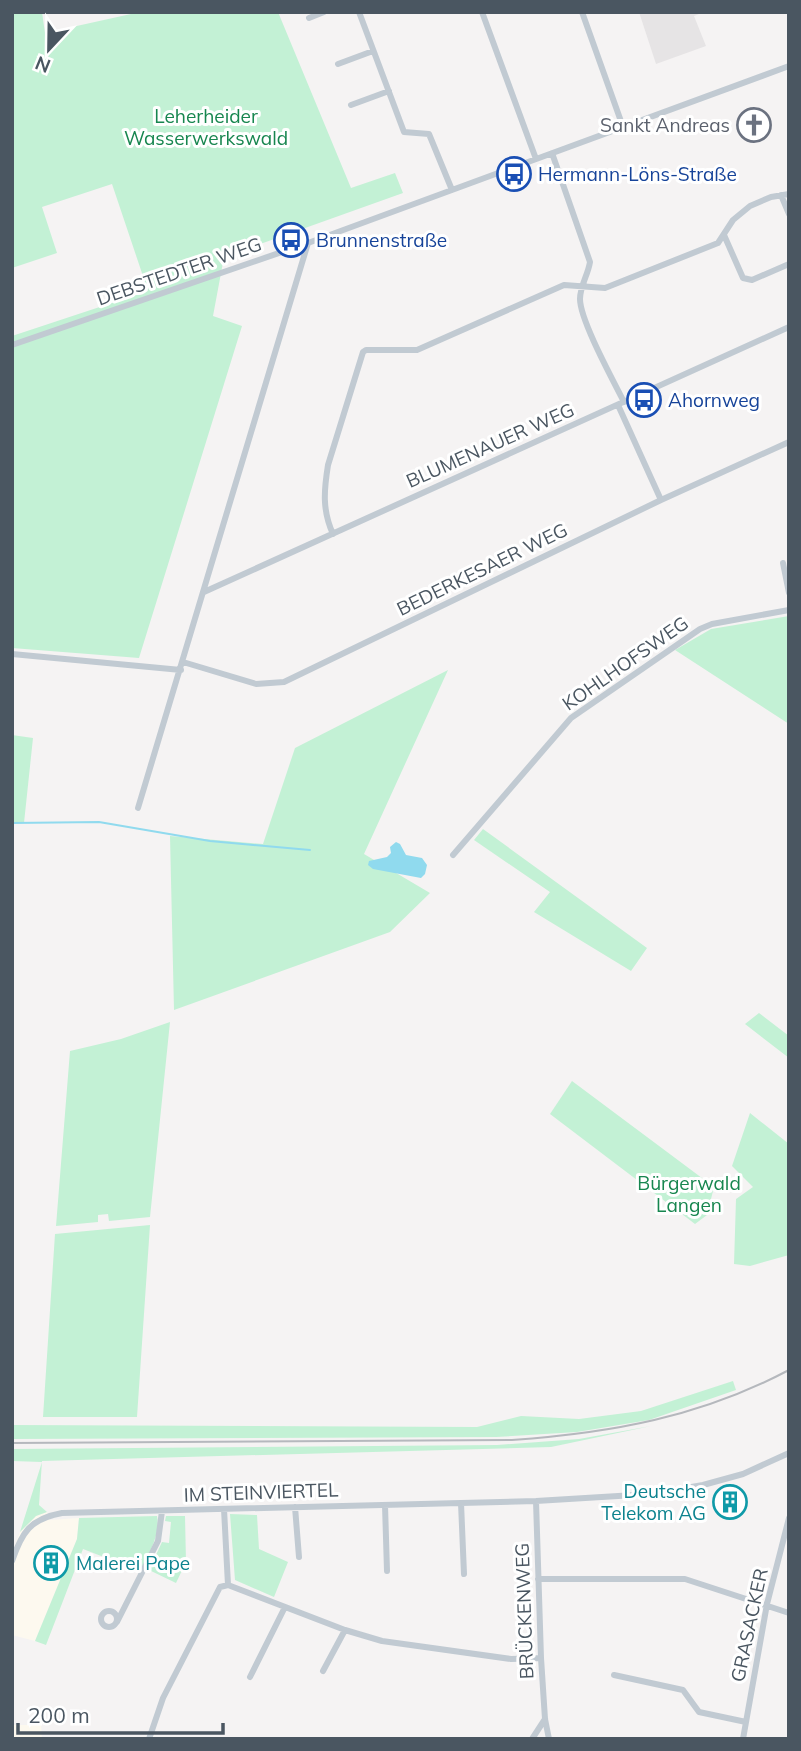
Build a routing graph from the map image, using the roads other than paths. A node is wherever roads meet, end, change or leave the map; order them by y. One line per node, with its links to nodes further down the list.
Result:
1 (324, 12): 5 (street)
2 (359, 12): 6 (street)
3 (482, 12): 13 (street)
4 (582, 12): 11 (street)
5 (309, 18)
6 (373, 51): 7 (street); 9 (street)
7 (338, 64)
8 (789, 66): 11 (street, DEBSTEDTER WEG)
9 (389, 91): 10 (street); 14 (street)
10 (351, 105)
11 (624, 127): 12 (street, DEBSTEDTER WEG)
12 (552, 153): 13 (street, DEBSTEDTER WEG); 21 (street)
13 (536, 159): 14 (street, DEBSTEDTER WEG)
14 (452, 190): 19 (street, DEBSTEDTER WEG)
15 (789, 194): 16 (street)
16 (781, 195): 17 (street); 18 (street)
17 (789, 214)
18 (724, 235): 20 (street); 21 (street)
19 (308, 243): 23 (street, DEBSTEDTER WEG); 29 (street)
20 (789, 264)
21 (582, 284): 24 (street); 27 (street)
22 (789, 327): 24 (street, BLUMENAUER WEG)
23 (12, 345)
24 (621, 403): 26 (street); 27 (street, BLUMENAUER WEG)
25 (789, 442): 26 (street, BEDERKESAER WEG)
26 (661, 500): 33 (street, BEDERKESAER WEG)
27 (333, 534): 29 (street, BLUMENAUER WEG)
28 (783, 563): 30 (street)
29 (204, 592): 33 (street)
30 (789, 593)
31 (789, 610): 35 (street, KOHLHOFSWEG)
32 (12, 654): 33 (street, BEDERKESAER WEG)
33 (182, 666): 34 (street)
34 (138, 808)
35 (453, 855)
36 (789, 1453): 37 (street, IM STEINVIERTEL)
37 (536, 1501): 38 (street, IM STEINVIERTEL); 48 (street, BRÜCKENWEG)
38 (461, 1503): 39 (street, IM STEINVIERTEL); 47 (street)
39 (385, 1505): 40 (street, IM STEINVIERTEL); 46 (street)
40 (295, 1507): 41 (street, IM STEINVIERTEL); 44 (street)
41 (224, 1509): 42 (street, IM STEINVIERTEL); 49 (street)
42 (162, 1511): 45 (street, IM STEINVIERTEL); 53 (street)
43 (789, 1518): 50 (street, GRASACKER)
44 (299, 1558)
45 (12, 1561)
46 (387, 1571)
47 (464, 1574)
48 (538, 1579): 50 (street); 55 (street, BRÜCKENWEG)
49 (228, 1585): 51 (street); 61 (street)
50 (767, 1604): 52 (street); 60 (street, GRASACKER)
51 (285, 1607): 54 (street); 58 (street)
52 (789, 1613)
53 (117, 1622)
54 (345, 1630): 55 (street); 56 (street)
55 (541, 1658): 59 (street, BRÜCKENWEG)
56 (323, 1671)
57 (614, 1675): 60 (street)
58 (250, 1677)
59 (545, 1719): 62 (street); 63 (street, BRÜCKENWEG)
60 (746, 1722): 64 (street, GRASACKER)
61 (149, 1739)
62 (532, 1739)
63 (549, 1739)
64 (743, 1739)

